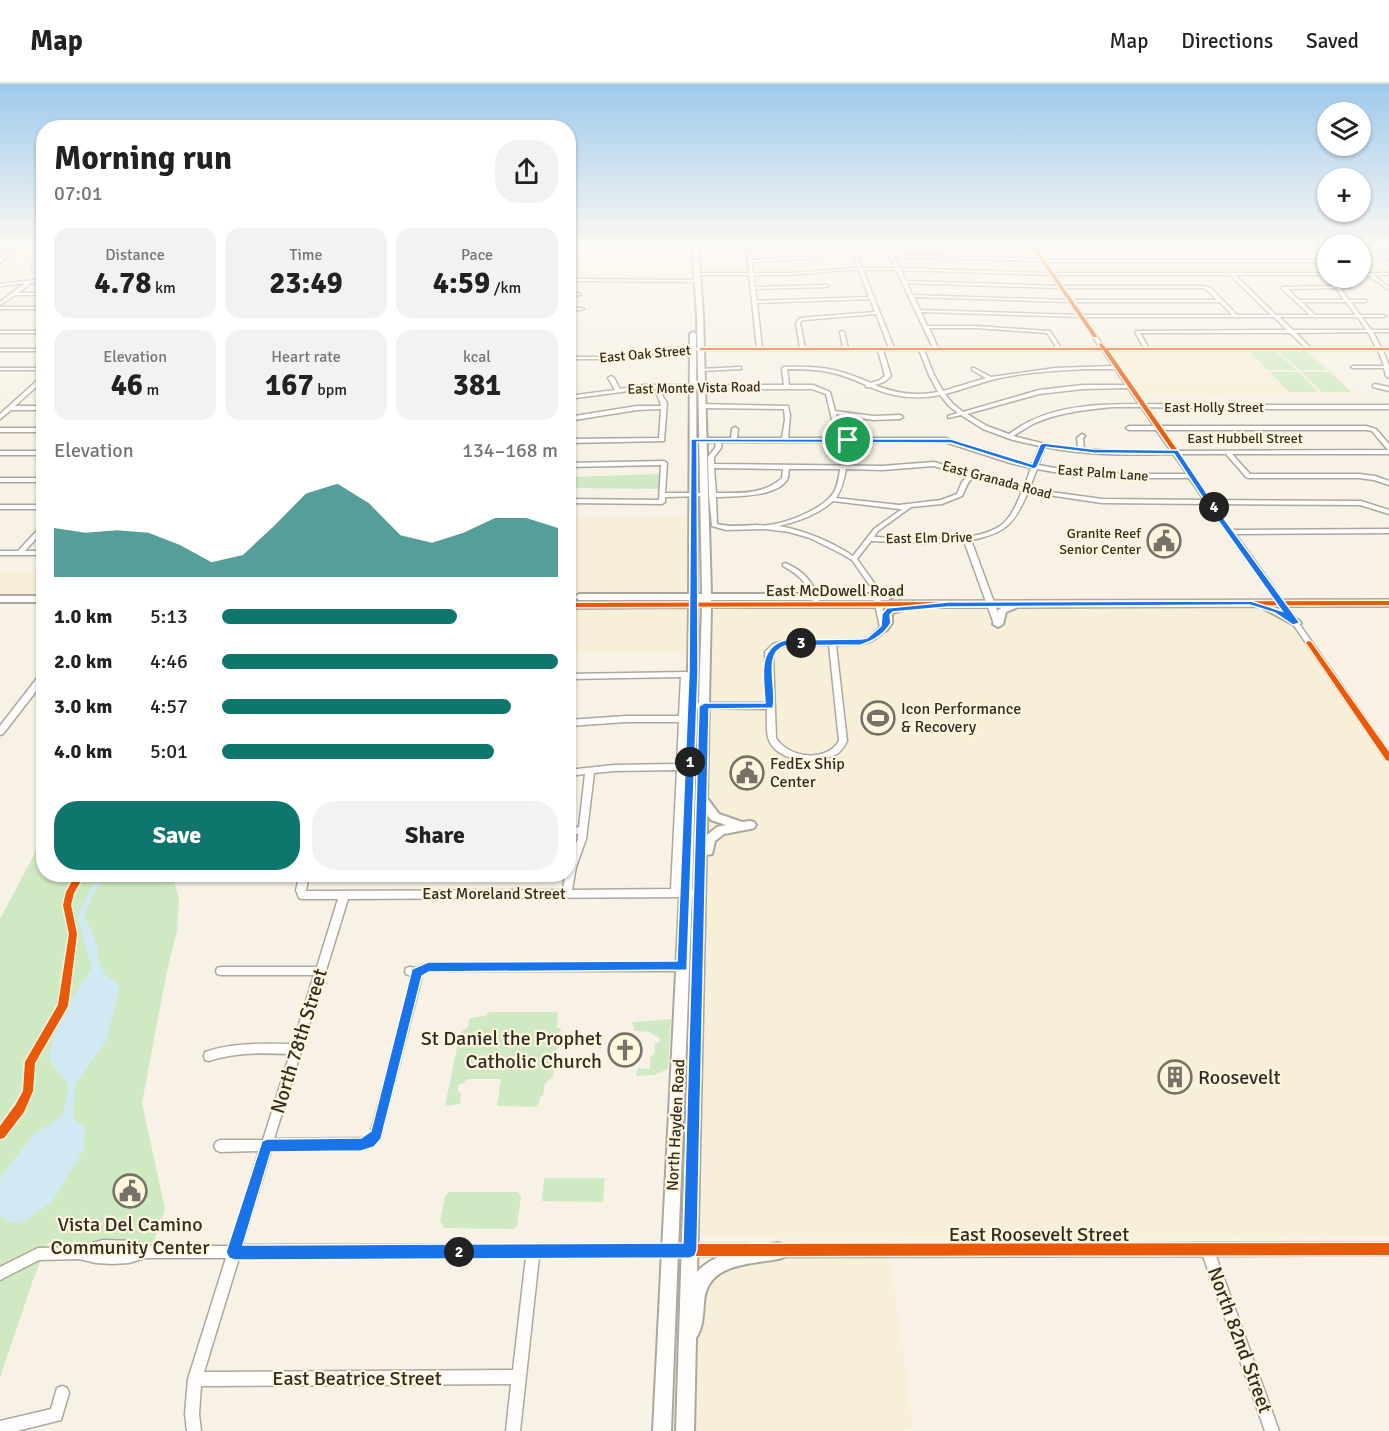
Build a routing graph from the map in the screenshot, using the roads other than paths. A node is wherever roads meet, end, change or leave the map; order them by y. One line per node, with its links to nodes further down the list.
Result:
1 (576, 309): 2 (street)
2 (582, 309)
3 (695, 309): 27 (main road, North Hayden Road)
4 (756, 309): 28 (street)
5 (876, 309): 12 (street)
6 (1076, 309): 13 (street)
7 (1229, 309): 14 (street)
8 (1267, 309): 15 (street)
9 (1306, 309): 16 (street)
10 (1353, 309): 17 (street)
11 (918, 311): 13 (street); 20 (street)
12 (877, 313): 29 (street); 32 (street)
13 (1081, 316): 14 (street); 36 (street)
14 (1236, 316): 15 (street)
15 (1275, 316): 16 (street); 21 (street)
16 (1314, 316): 17 (street)
17 (1358, 316): 18 (street); 22 (street)
18 (1384, 316)
19 (15, 324): 24 (street)
20 (926, 327): 34 (street); 35 (street)
21 (1292, 331): 22 (street); 37 (street); 38 (street)
22 (1369, 331): 23 (street); 39 (street)
23 (1389, 331)
24 (3, 332): 25 (street)
25 (36, 332)
26 (842, 332): 30 (street)
27 (697, 349): 28 (street, East Oak Street); 43 (street, East Oak Street); 53 (main road, North Hayden Road); 64 (main road, North Hayden Road)
28 (760, 349): 29 (street, East Oak Street)
29 (803, 349): 30 (street, East Oak Street)
30 (846, 349): 31 (street, East Oak Street)
31 (880, 349): 32 (street, East Oak Street); 60 (street)
32 (892, 349): 33 (street, East Oak Street)
33 (921, 349): 34 (street, East Oak Street); 70 (street)
34 (936, 349): 35 (street, East Oak Street)
35 (1060, 349): 36 (street, East Oak Street)
36 (1104, 349): 37 (street, East Oak Street); 44 (street)
37 (1147, 349): 38 (street, East Oak Street)
38 (1310, 349): 39 (street, East Oak Street)
39 (1381, 349): 40 (street, East Oak Street); 45 (street)
40 (1389, 349)
41 (0, 350): 42 (street)
42 (36, 350)
43 (576, 358)
44 (1117, 367): 54 (street); 61 (street)
45 (1388, 367): 47 (street); 55 (street)
46 (739, 368): 53 (street)
47 (1353, 368)
48 (0, 369): 49 (street)
49 (10, 369): 50 (street); 56 (street)
50 (36, 369)
51 (974, 369): 58 (street)
52 (1014, 369): 54 (street)
53 (703, 370): 64 (main road, North Hayden Road); 65 (street, North Hayden Road)
54 (1020, 373): 58 (street)
55 (1389, 376)
56 (0, 377)
57 (611, 378): 67 (street)
58 (990, 379): 70 (street)
59 (36, 384): 77 (street)
60 (868, 386): 66 (street); 69 (street)
61 (1130, 386): 74 (street); 80 (street)
62 (1375, 386): 68 (street)
63 (659, 387): 64 (street, East Monte Vista Road); 67 (street, East Monte Vista Road); 76 (street)
64 (697, 387): 65 (street, East Monte Vista Road); 73 (main road, North Hayden Road); 92 (main road, North Hayden Road)
65 (711, 387): 66 (street, East Monte Vista Road)
66 (787, 387): 79 (street, East Monte Vista Road)
67 (617, 389): 72 (street, East Monte Vista Road)
68 (1389, 389)
69 (881, 391): 70 (street); 71 (street)
70 (942, 394): 80 (street)
71 (875, 396)
72 (576, 397)
73 (702, 406): 92 (main road, North Hayden Road); 95 (street)
74 (1144, 406): 75 (street, East Holly Street); 86 (street); 90 (street, East Holly Street)
75 (1389, 406)
76 (664, 407): 84 (street); 97 (street)
77 (9, 408): 78 (street); 81 (street)
78 (36, 408)
79 (833, 412): 82 (street); 96 (street)
80 (964, 414): 83 (street); 90 (street, East Hubbell Street)
81 (0, 417)
82 (900, 417)
83 (950, 417)
84 (576, 418)
85 (1130, 428): 86 (street)
86 (1159, 428): 100 (street); 101 (street)
87 (735, 429): 94 (street)
88 (0, 430): 89 (street)
89 (36, 430)
90 (1010, 436): 98 (street, East Hubbell Street)
91 (1082, 436): 99 (street)
92 (698, 440): 93 (street, East Palm Lane); 116 (main road, North Hayden Road)
93 (718, 440): 94 (street, East Palm Lane); 106 (street)
94 (734, 440): 95 (street, East Palm Lane)
95 (785, 440): 96 (street, East Palm Lane)
96 (848, 440): 109 (street, East Palm Lane)
97 (576, 441)
98 (1043, 445): 99 (street, East Hubbell Street); 109 (street, East Elm Drive)
99 (1082, 450): 101 (street, East Hubbell Street)
100 (1389, 450): 102 (street, East Hubbell Street)
101 (1176, 452): 102 (street, East Hubbell Street); 111 (street)
102 (1228, 452): 114 (street)
103 (0, 453): 104 (street)
104 (36, 453)
105 (576, 465): 117 (street)
106 (711, 466): 107 (street, East Granada Road); 116 (street)
107 (786, 466): 108 (street, East Granada Road); 116 (street)
108 (843, 466): 110 (street, East Granada Road); 118 (street)
109 (1034, 467): 111 (street, East Palm Lane); 115 (street, East Elm Drive)
110 (972, 475): 115 (street, East Granada Road); 124 (street)
111 (1193, 476): 120 (street)
112 (0, 480): 113 (street)
113 (36, 480)
114 (1389, 483)
115 (1025, 490): 120 (street, East Granada Road); 135 (street, East Elm Drive)
116 (703, 495): 117 (street); 129 (street); 148 (main road, North Hayden Road); 149 (main road, North Hayden Road)
117 (662, 498): 119 (street)
118 (833, 499): 123 (street); 128 (street)
119 (576, 501)
120 (1213, 506): 125 (street, East Granada Road); 127 (street)
121 (0, 507): 122 (street)
122 (36, 507)
123 (890, 507): 124 (street); 126 (street)
124 (909, 507): 126 (street)
125 (1389, 512)
126 (899, 513): 134 (street)
127 (1220, 515): 132 (street)
128 (797, 519): 129 (street); 131 (street)
129 (768, 526): 131 (street)
130 (1389, 531): 132 (street)
131 (800, 532): 139 (street)
132 (1231, 532): 147 (street)
133 (36, 534): 137 (street)
134 (868, 538): 135 (street, East Elm Drive); 139 (street)
135 (967, 539): 145 (street)
136 (0, 553): 137 (street)
137 (20, 553): 138 (street)
138 (36, 553)
139 (854, 559): 151 (street)
140 (785, 565): 150 (street)
141 (1389, 596): 147 (main road, East McDowell Road)
142 (576, 598): 148 (main road, East McDowell Road)
143 (0, 599): 144 (main road)
144 (36, 599)
145 (990, 600): 146 (main road, East McDowell Road); 151 (main road, East McDowell Road); 154 (main road, East McDowell Road); 155 (main road, East McDowell Road); 162 (street)
146 (1140, 600): 147 (main road, East McDowell Road); 152 (main road, East McDowell Road); 155 (main road, East McDowell Road)
147 (1279, 600): 152 (main road, East McDowell Road); 153 (main road, East McDowell Road); 160 (street)
148 (694, 601): 149 (main road, East McDowell Road); 156 (main road, East McDowell Road); 165 (main road, North Hayden Road)
149 (707, 601): 150 (main road, East McDowell Road); 169 (main road, North Hayden Road)
150 (816, 601): 151 (main road, East McDowell Road); 157 (main road, East McDowell Road)
151 (878, 601): 154 (main road, East McDowell Road); 157 (main road, East McDowell Road); 161 (street)
152 (1251, 603): 160 (main road)
153 (1389, 603)
154 (948, 604): 161 (main road)
155 (1019, 604): 162 (main road)
156 (576, 605)
157 (836, 605): 161 (main road)
158 (0, 606): 159 (main road)
159 (36, 606)
160 (1296, 623): 174 (street)
161 (884, 624): 163 (street)
162 (998, 624)
163 (832, 643): 164 (street); 170 (street)
164 (768, 655): 170 (street)
165 (689, 674): 166 (street); 168 (main road, North Hayden Road); 171 (street, North Hayden Road)
166 (576, 677)
167 (36, 685): 173 (street)
168 (692, 703): 169 (street); 179 (main road, North Hayden Road)
169 (704, 703): 170 (street); 178 (main road, North Hayden Road)
170 (770, 704)
171 (684, 719): 172 (street); 175 (street, North Hayden Road)
172 (576, 722)
173 (0, 732)
174 (1389, 758)
175 (681, 767): 176 (street); 188 (street, North Hayden Road)
176 (590, 771): 177 (street); 182 (street)
177 (576, 772)
178 (702, 798): 180 (main road, North Hayden Road); 184 (main road)
179 (688, 825): 180 (main road); 188 (main road, North Hayden Road)
180 (702, 825): 184 (main road, North Hayden Road)
181 (576, 830): 182 (street)
182 (583, 830): 183 (street)
183 (576, 857)
184 (701, 864): 189 (main road, North Hayden Road)
185 (303, 882): 190 (street, East Moreland Street)
186 (568, 882): 187 (street)
187 (567, 893): 188 (street, East Moreland Street); 190 (street, East Moreland Street)
188 (681, 893): 189 (street, East Moreland Street); 191 (main road, North Hayden Road)
189 (700, 893): 200 (main road, North Hayden Road)
190 (344, 895): 193 (street, North 78th Street)
191 (683, 966): 197 (street); 202 (main road, North Hayden Road)
192 (221, 971): 193 (street)
193 (321, 971): 194 (street, North 78th Street)
194 (297, 1049): 195 (street); 197 (street, North 78th Street)
195 (209, 1056)
196 (220, 1146): 197 (street)
197 (267, 1146): 204 (street, North 78th Street)
198 (1208, 1249): 199 (street, East Roosevelt Street); 203 (street, East Roosevelt Street); 215 (street, North 82nd Street)
199 (1389, 1249)
200 (690, 1250): 202 (street, East Roosevelt Street); 203 (street, East Roosevelt Street); 206 (main road, North Hayden Road)
201 (533, 1251): 202 (street, East Roosevelt Street); 204 (street, East Roosevelt Street); 207 (street)
202 (671, 1251): 213 (main road, North Hayden Road)
203 (778, 1251): 206 (main road)
204 (234, 1252): 205 (street, East Roosevelt Street); 208 (street, North 78th Street)
205 (0, 1274)
206 (688, 1340): 214 (main road, North Hayden Road)
207 (518, 1377): 208 (street, East Beatrice Street); 212 (street)
208 (195, 1379): 211 (street, North 78th Street)
209 (62, 1393): 210 (street)
210 (0, 1428)
211 (194, 1431)
212 (513, 1431)
213 (662, 1431)
214 (685, 1431)
215 (1272, 1431)

